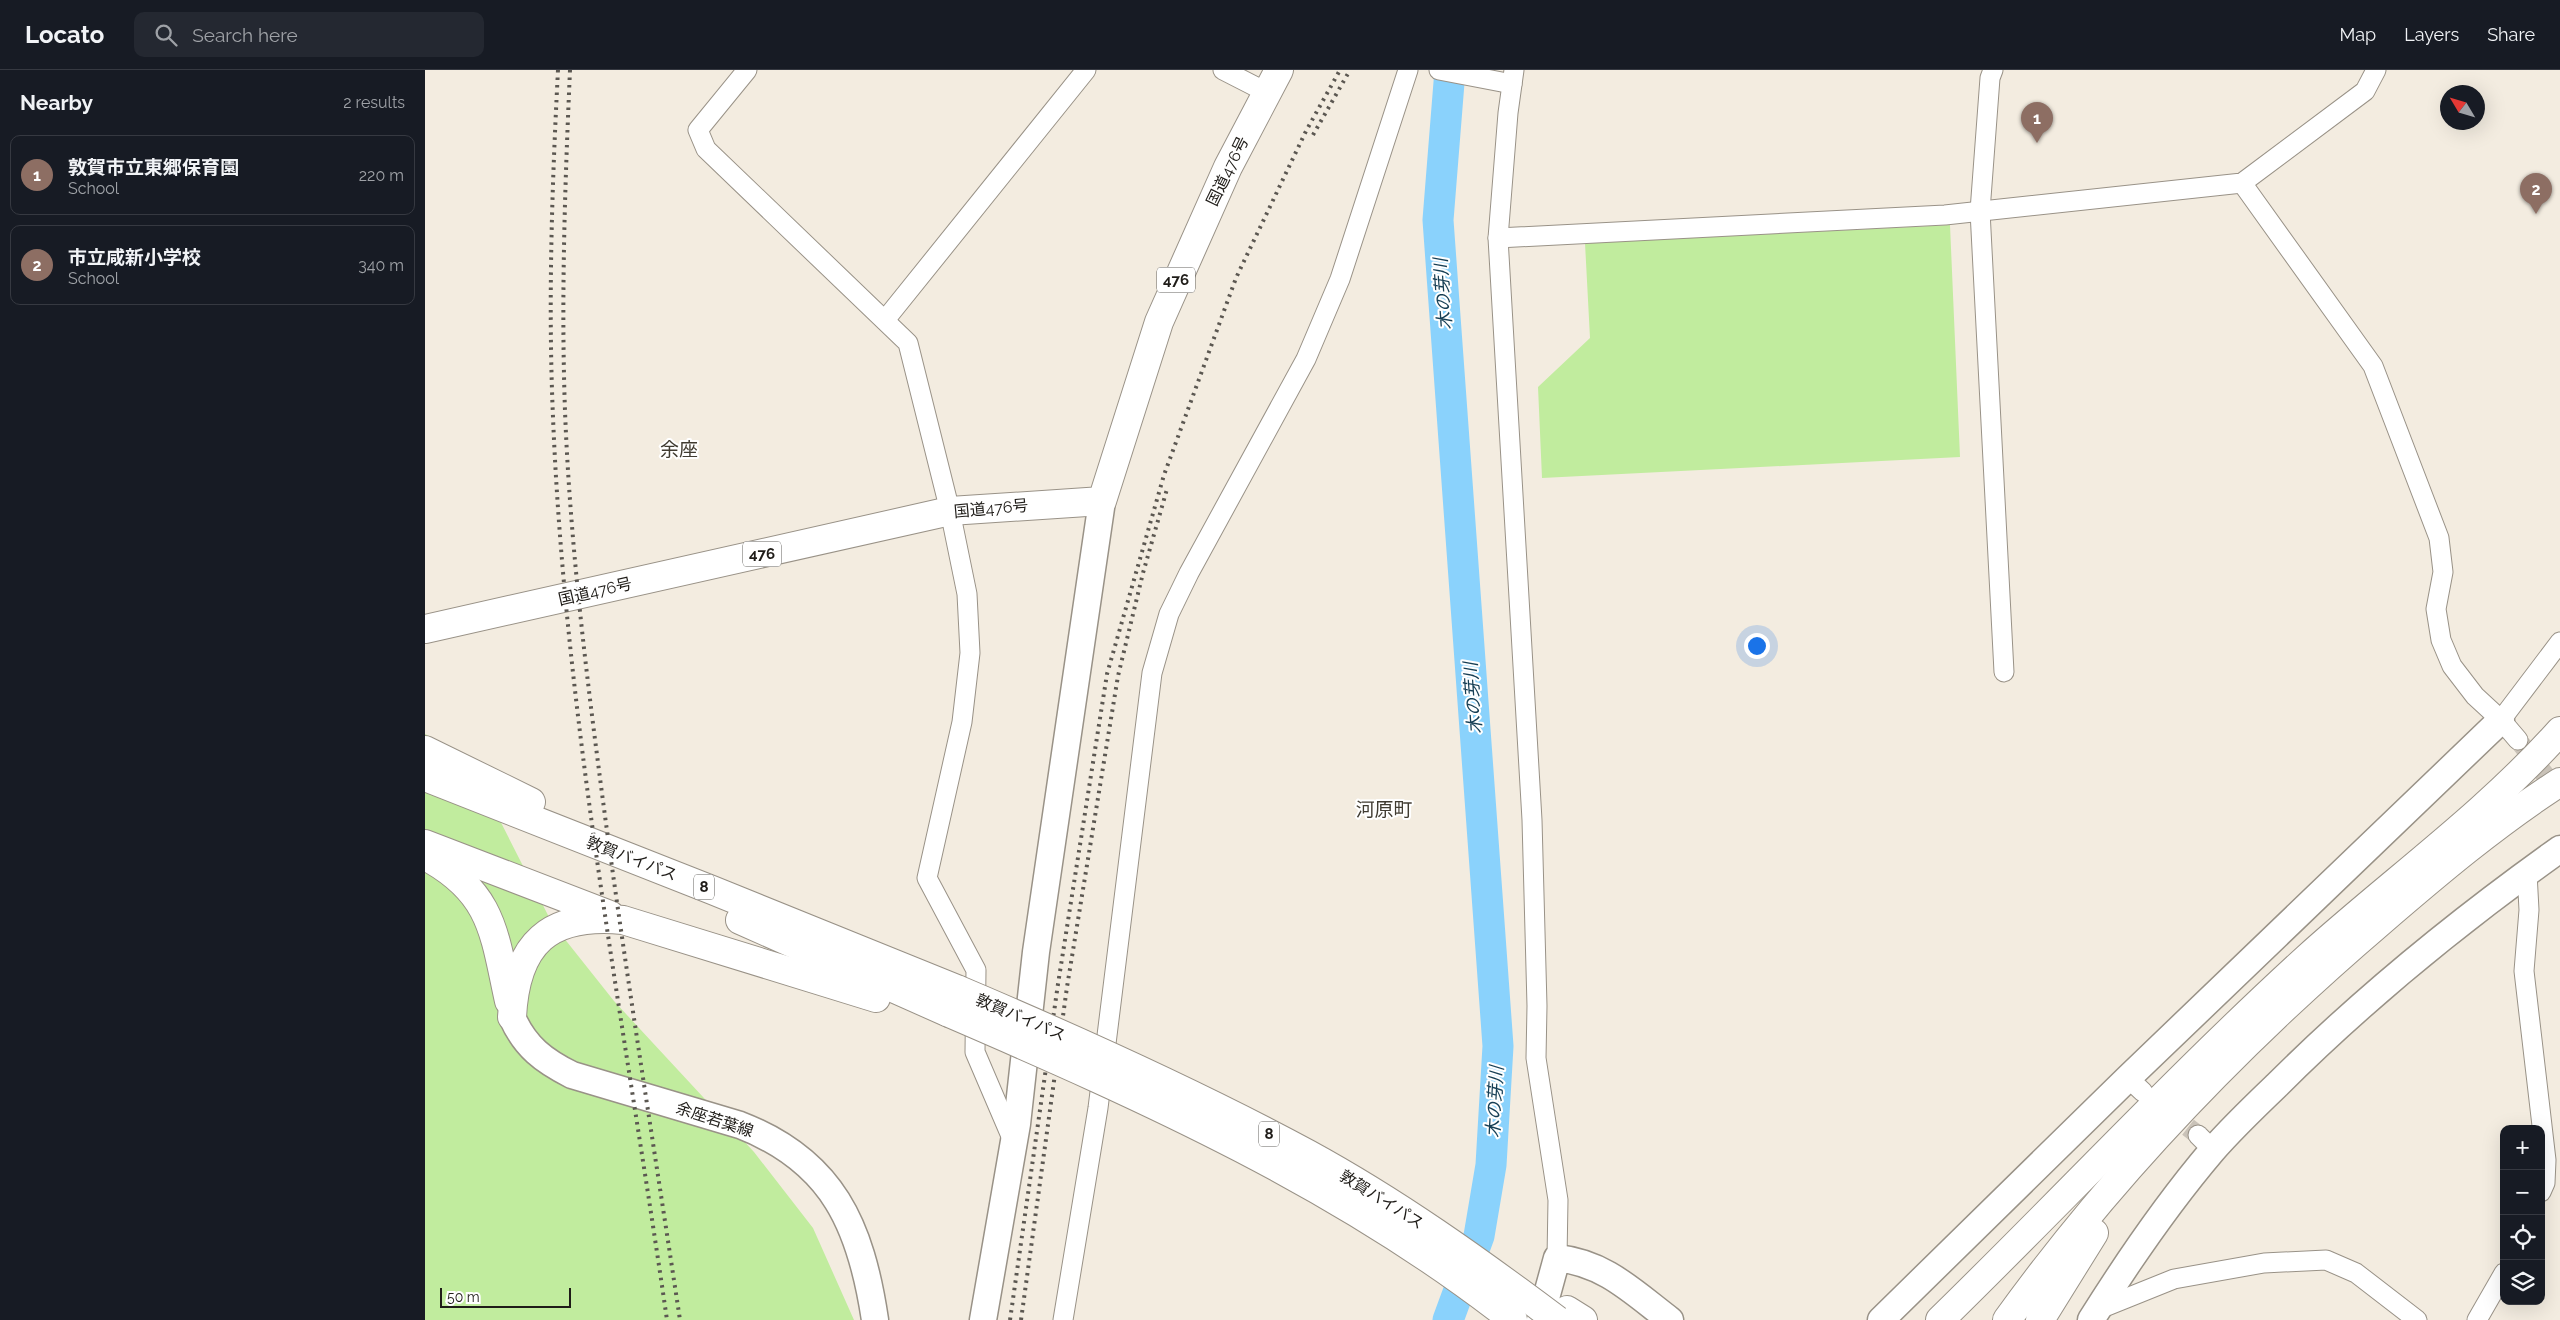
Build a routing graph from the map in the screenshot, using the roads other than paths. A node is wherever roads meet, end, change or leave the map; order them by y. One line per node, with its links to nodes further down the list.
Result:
1 (747, 70): 13 (street)
2 (1086, 70): 13 (street)
3 (1223, 70): 9 (street)
4 (1408, 70): 45 (street)
5 (1439, 70): 8 (street)
6 (1993, 70): 11 (street)
7 (2376, 70): 10 (street)
8 (1513, 77): 12 (street)
9 (1273, 81): 14 (highway, 国道476号 / 476)
10 (2242, 183): 11 (street); 19 (street)
11 (1980, 211): 12 (street); 18 (street)
12 (1498, 238): 37 (street)
13 (885, 320): 15 (street)
14 (1102, 501): 15 (highway, 国道476号 / 476); 35 (street)
15 (950, 511): 16 (highway, 国道476号 / 476); 35 (street)
16 (425, 629)
17 (2560, 642): 19 (street)
18 (2004, 672)
19 (2501, 720): 21 (street); 49 (street)
20 (2560, 731): 33 (highway)
21 (2518, 740)
22 (425, 750): 29 (highway)
23 (436, 782): 29 (highway, 敦賀バイパス / 8); 31 (highway, 敦賀バイパス / 8)
24 (2560, 782): 34 (highway)
25 (425, 844): 30 (highway)
26 (2560, 849): 28 (street)
27 (425, 856): 32 (highway)
28 (2527, 873): 36 (street); 40 (street)
29 (712, 890): 31 (highway, 敦賀バイパス / 8)
30 (623, 920): 31 (highway); 32 (highway)
31 (951, 1008): 41 (highway, 敦賀バイパス / 8, bridge); 46 (highway, 敦賀バイパス / 8, bridge)
32 (513, 1017): 38 (street, 余座若葉線)
33 (2222, 1040): 50 (highway); 51 (highway)
34 (2197, 1095): 52 (highway); 53 (highway)
35 (1014, 1143): 44 (street)
36 (2545, 1170)
37 (1557, 1258): 47 (street); 48 (street)
38 (868, 1279): 42 (street, 余座若葉線); 43 (street, 余座若葉線)
39 (2500, 1280): 55 (street)
40 (2094, 1315): 54 (street)
41 (1569, 1317)
42 (875, 1320)
43 (885, 1320)
44 (983, 1320)
45 (1063, 1320)
46 (1513, 1320)
47 (1539, 1320)
48 (1670, 1320)
49 (1881, 1320)
50 (1940, 1320)
51 (1985, 1320)
52 (2007, 1320)
53 (2039, 1320)
54 (2417, 1320)
55 (2477, 1320)

